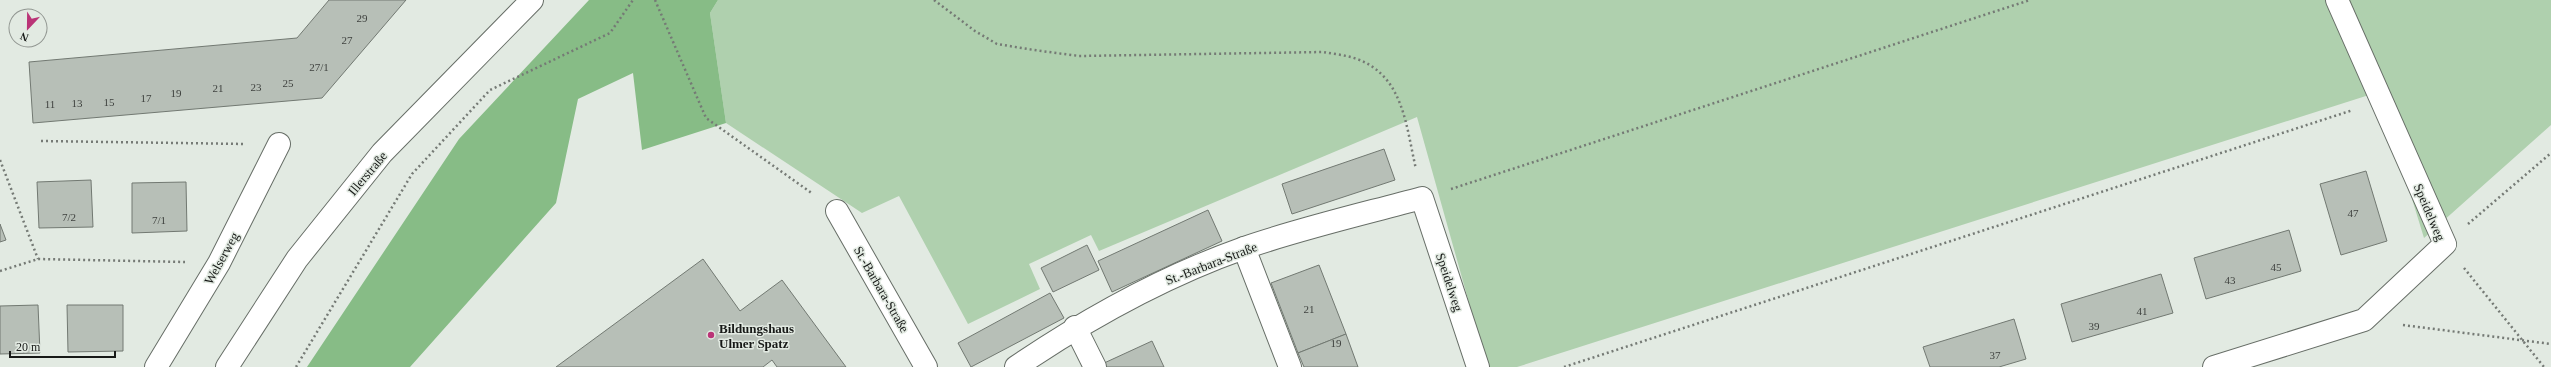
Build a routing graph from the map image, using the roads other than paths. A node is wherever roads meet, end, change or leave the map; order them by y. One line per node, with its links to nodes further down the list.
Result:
1 (532, 0): 9 (street, Illerstraße)
2 (2337, 0): 15 (street, Speidelweg)
3 (279, 144): 8 (street, Welserweg)
4 (1422, 198): 6 (street, St.-Barbara-Straße); 14 (street, Speidelweg)
5 (837, 211): 10 (street, St.-Barbara-Straße)
6 (1244, 248): 7 (street, St.-Barbara-Straße); 13 (street)
7 (1075, 327): 11 (street, St.-Barbara-Straße); 12 (street)
8 (156, 367)
9 (227, 367)
10 (926, 367)
11 (1016, 367)
12 (1095, 367)
13 (1290, 367)
14 (1478, 367)
15 (2214, 367)

